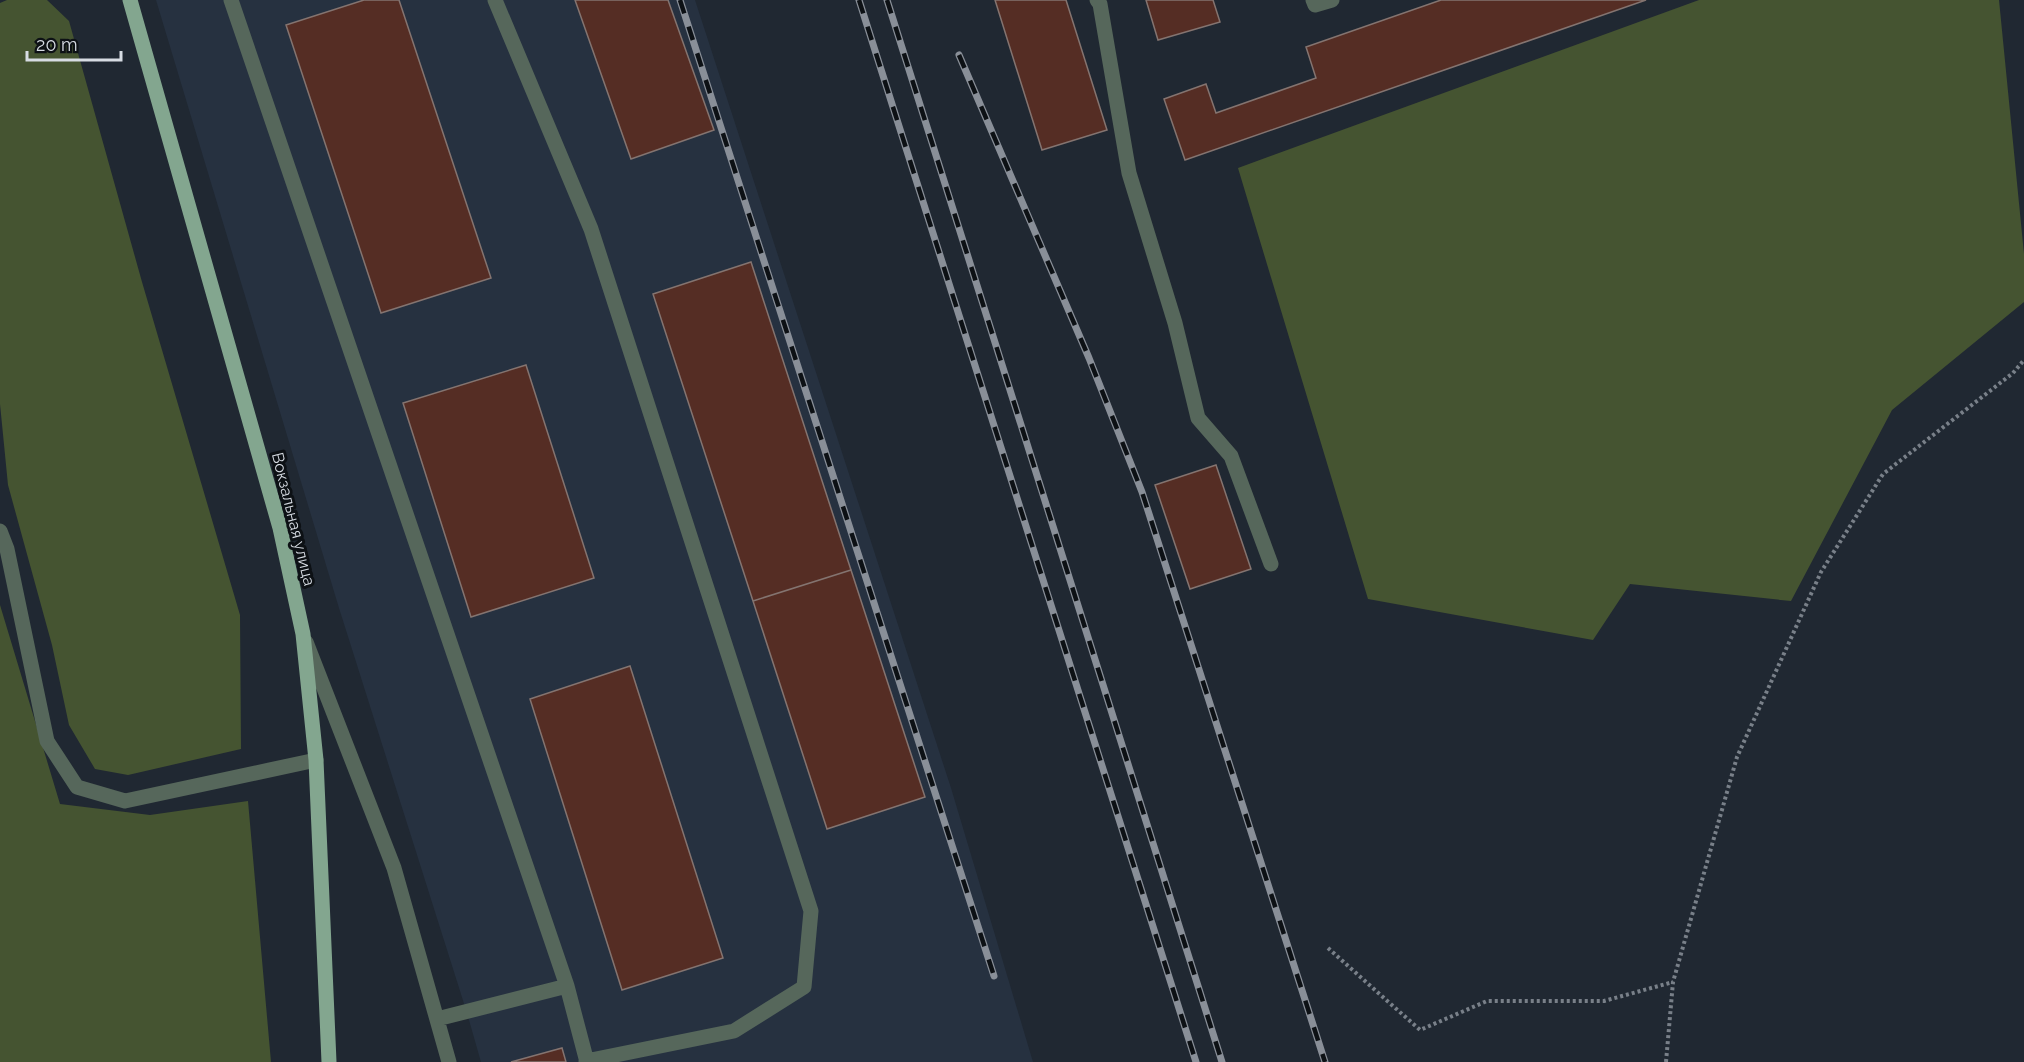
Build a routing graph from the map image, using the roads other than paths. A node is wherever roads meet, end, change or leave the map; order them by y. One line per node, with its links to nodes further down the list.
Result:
1 (130, 0): 9 (main road, Вокзальная улица)
2 (231, 0): 11 (lane)
3 (495, 0): 15 (lane)
4 (1097, 0): 8 (lane)
5 (1313, 0): 6 (lane)
6 (1332, 0)
7 (0, 531): 10 (lane)
8 (1272, 564)
9 (303, 634): 10 (main road, Вокзальная улица); 12 (lane)
10 (316, 760): 13 (main road, Вокзальная улица)
11 (567, 986): 12 (lane); 15 (lane)
12 (436, 1019): 14 (lane)
13 (329, 1062)
14 (448, 1062)
15 (586, 1062)

